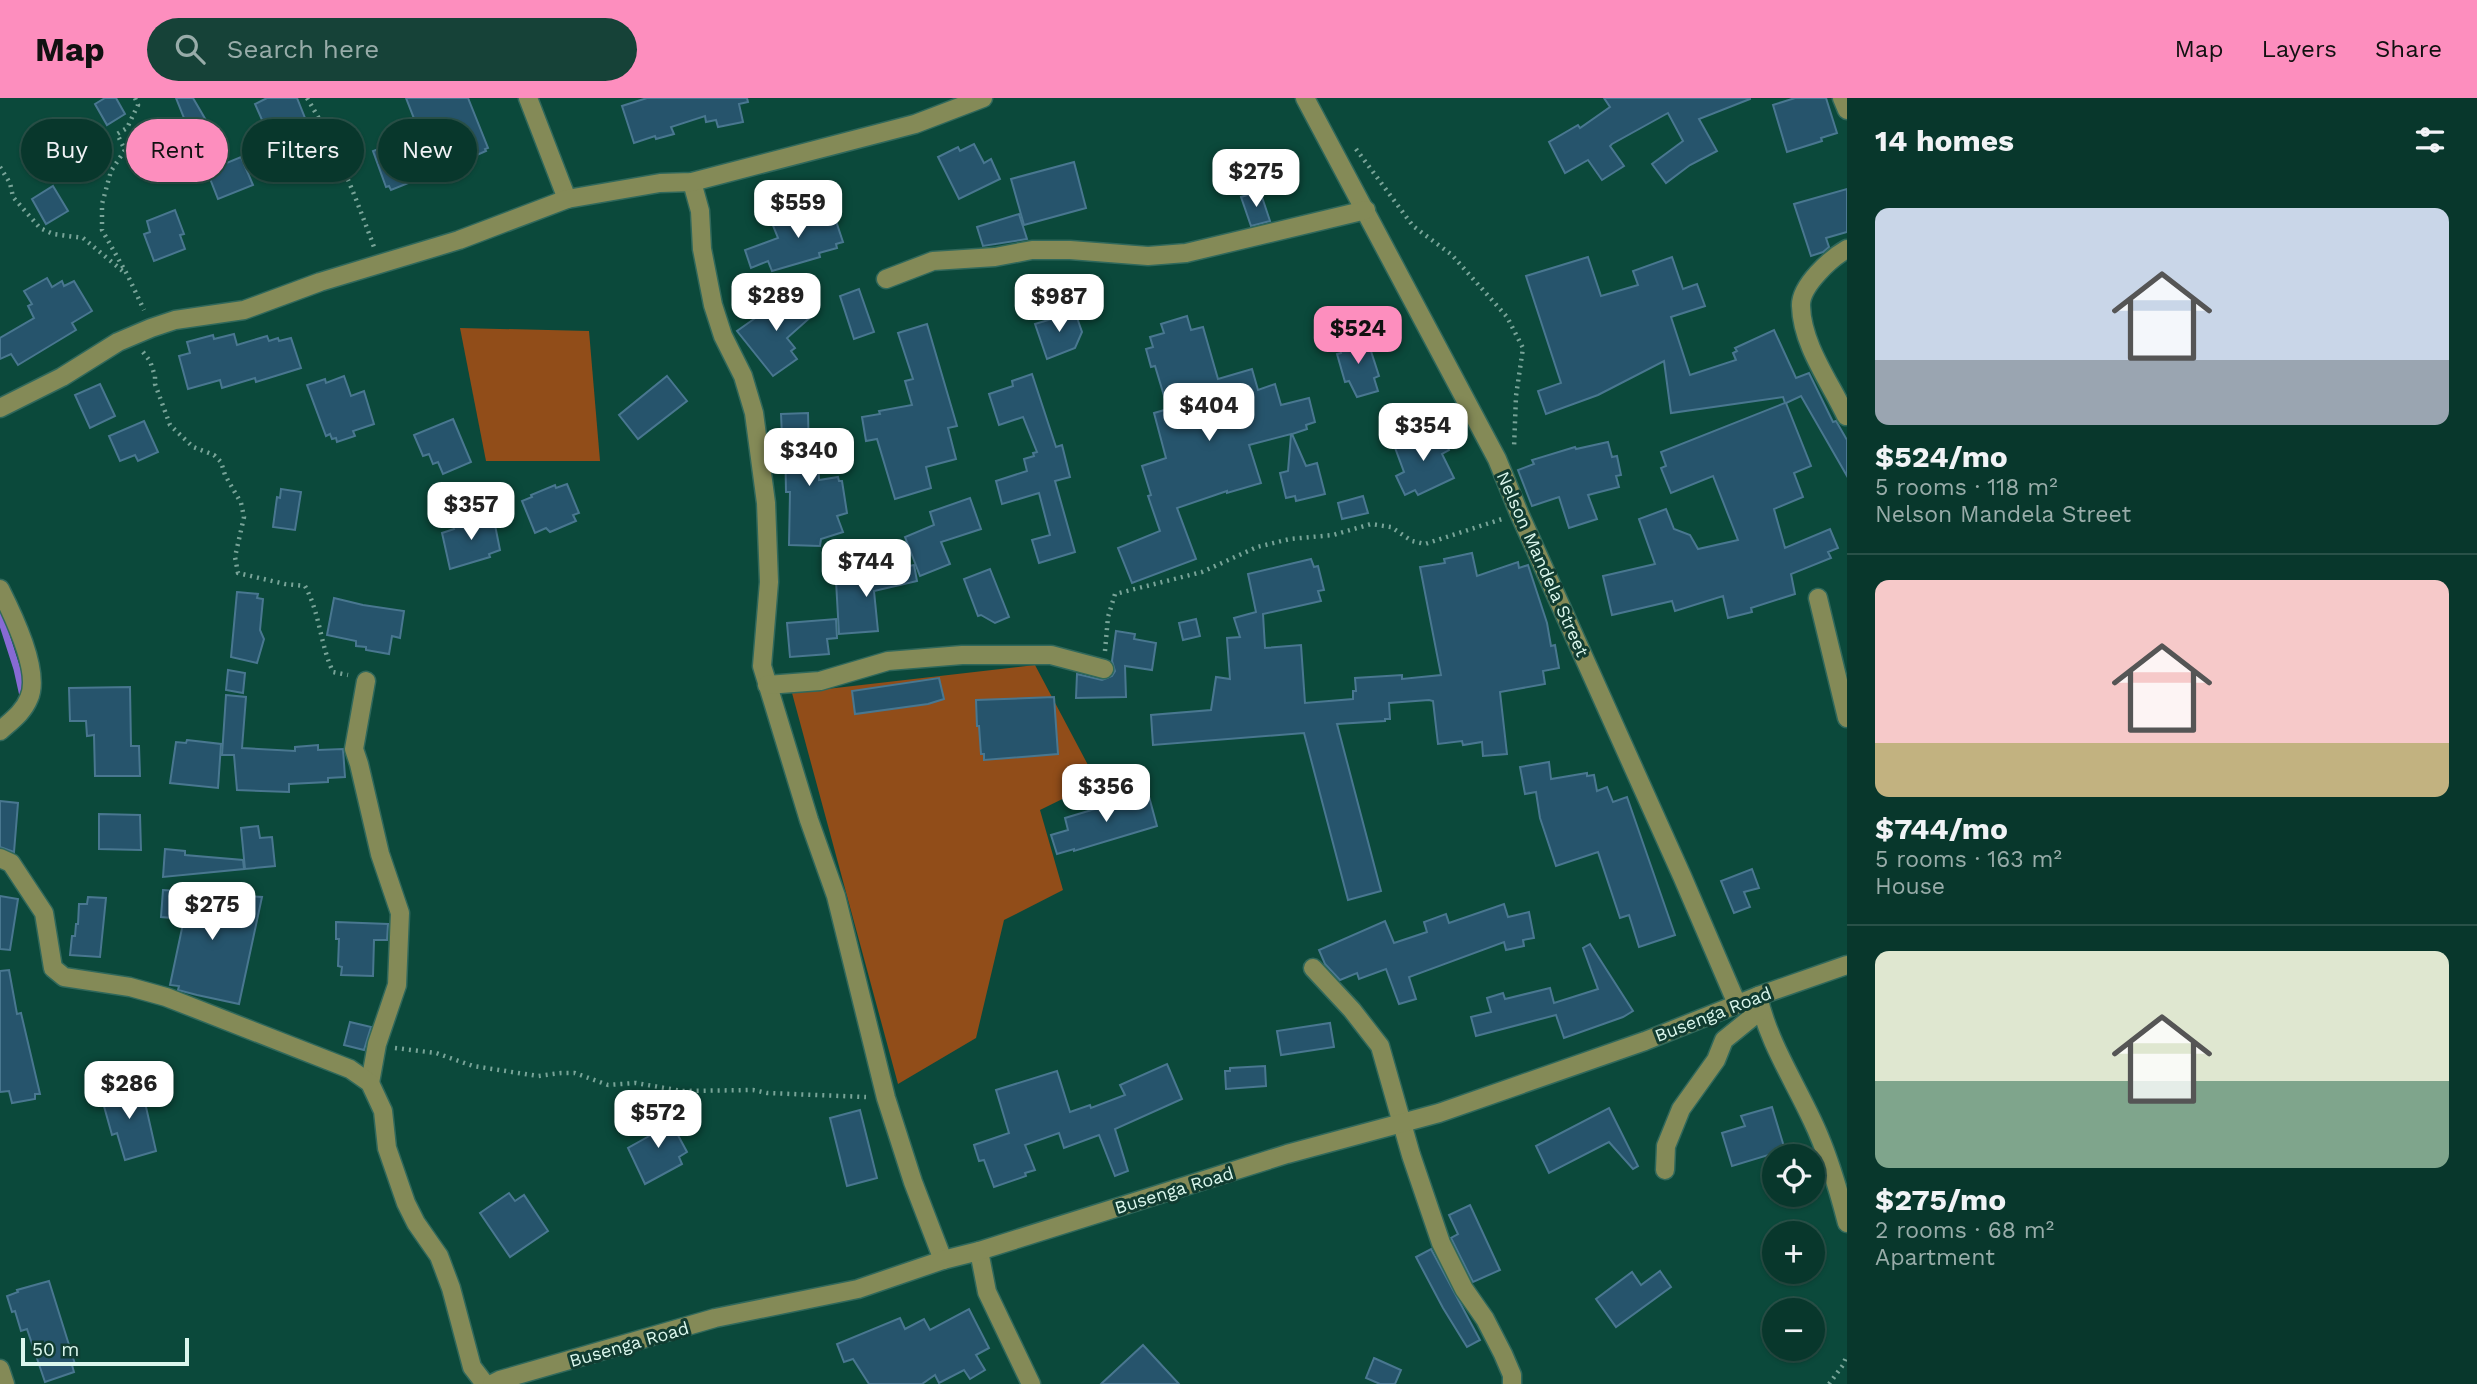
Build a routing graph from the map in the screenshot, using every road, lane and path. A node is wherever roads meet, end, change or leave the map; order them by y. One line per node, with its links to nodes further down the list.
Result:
1 (135, 98): 15 (path)
2 (307, 98): 14 (path)
3 (528, 98): 11 (street)
4 (983, 98): 10 (street)
5 (1305, 98): 12 (street, Nelson Mandela Street)
6 (1842, 98): 7 (street)
7 (1847, 110)
8 (1355, 147): 20 (path)
9 (0, 167): 15 (path)
10 (692, 182): 11 (street); 26 (street)
11 (566, 199): 14 (street)
12 (1366, 210): 16 (street); 20 (street, Nelson Mandela Street)
13 (1847, 249): 19 (street)
14 (379, 263): 17 (street)
15 (128, 276): 17 (path)
16 (886, 279)
17 (143, 331): 18 (street); 25 (path)
18 (0, 408)
19 (1846, 416)
20 (1507, 483): 21 (street, Nelson Mandela Street)
21 (1518, 513): 24 (path); 33 (street, Nelson Mandela Street)
22 (0, 589): 28 (street)
23 (1818, 598): 27 (street)
24 (1104, 669): 26 (street)
25 (366, 681): 34 (street)
26 (767, 685): 36 (street)
27 (1847, 718)
28 (0, 731)
29 (0, 858): 35 (street)
30 (1847, 965): 32 (street, Busenga Road)
31 (1313, 968): 37 (street)
32 (1759, 1003): 33 (street, Busenga Road); 38 (street); 39 (street)
33 (1737, 1004): 37 (street, Busenga Road)
34 (377, 1044): 35 (street); 36 (path)
35 (370, 1083): 45 (street)
36 (886, 1098): 41 (street)
37 (1402, 1123): 40 (street, Busenga Road); 48 (street)
38 (1665, 1170)
39 (1847, 1223)
40 (979, 1251): 41 (street, Busenga Road); 47 (street)
41 (943, 1260): 46 (street, Busenga Road)
42 (1847, 1355): 49 (path)
43 (0, 1369): 44 (street)
44 (5, 1384)
45 (485, 1384)
46 (492, 1384)
47 (1031, 1384)
48 (1513, 1384)
49 (1829, 1384)

